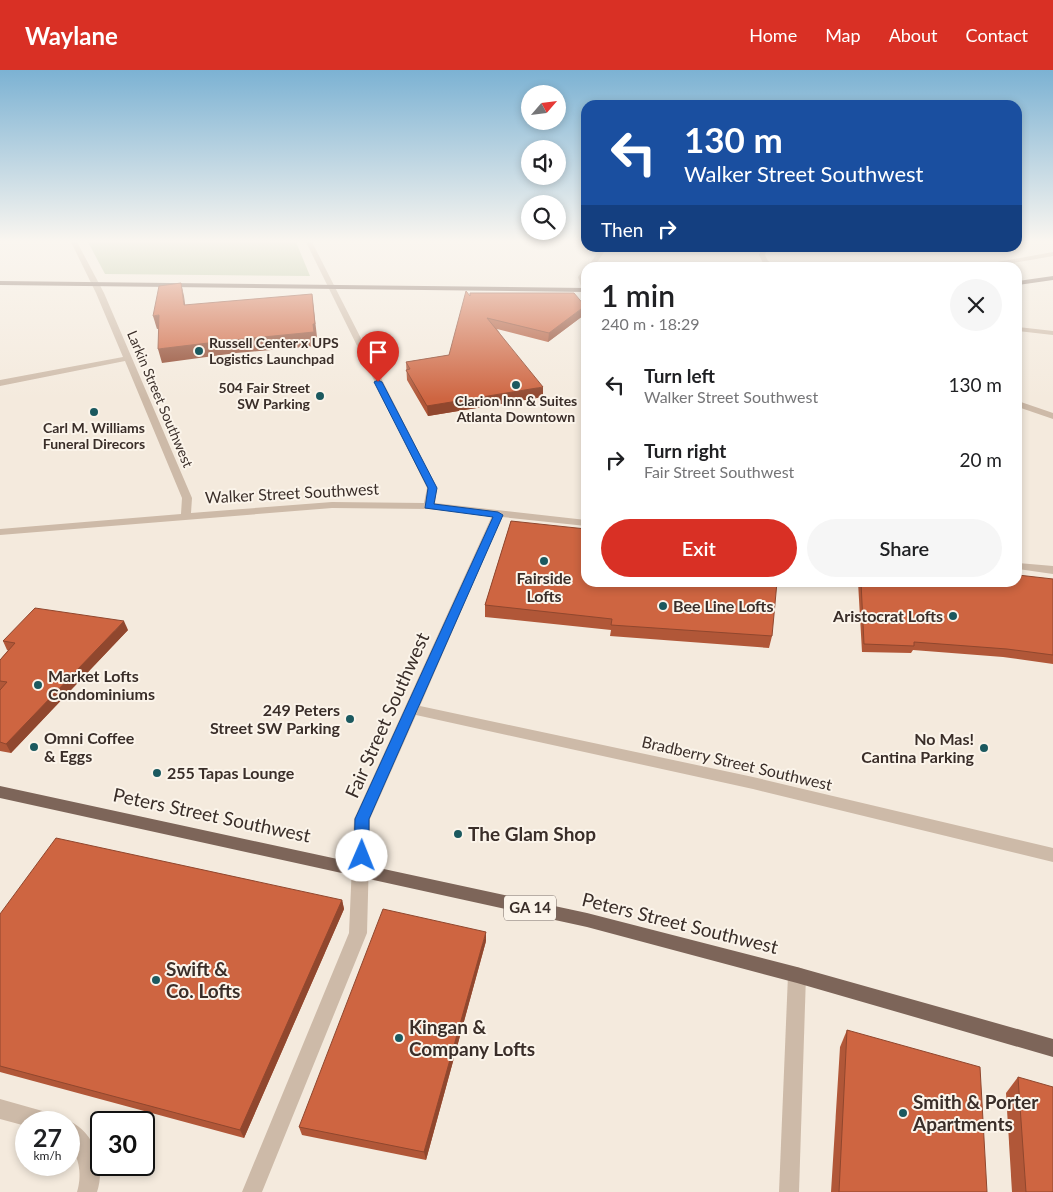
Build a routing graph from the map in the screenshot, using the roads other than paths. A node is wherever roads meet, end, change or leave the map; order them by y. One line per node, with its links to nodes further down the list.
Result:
1 (99, 294): 5 (street, Larkin Street Southwest)
2 (334, 294): 9 (street)
3 (1022, 329): 4 (street)
4 (1053, 333)
5 (128, 358): 6 (street); 10 (street, Larkin Street Southwest)
6 (0, 383)
7 (1022, 405): 8 (street)
8 (1053, 416)
9 (428, 506): 10 (street, Walker Street Southwest); 11 (street, Walker Street Southwest)
10 (186, 515): 13 (street, Walker Street Southwest)
11 (498, 515): 12 (street, Walker Street Southwest); 16 (street, Fair Street Southwest)
12 (581, 523)
13 (0, 532)
14 (1022, 566): 15 (street)
15 (1053, 570)
16 (412, 709): 18 (street, Bradberry Street Southwest); 19 (street, Fair Street Southwest)
17 (0, 792): 19 (main road, Peters Street Southwest / GA 14)
18 (1053, 855)
19 (361, 870): 20 (main road, Peters Street Southwest / GA 14); 26 (street, Fair Street Southwest)
20 (797, 975): 21 (main road, Peters Street Southwest / GA 14); 27 (street)
21 (1053, 1048)
22 (0, 1109): 23 (street)
23 (15, 1113)
24 (80, 1142): 25 (street)
25 (87, 1192)
26 (252, 1192)
27 (789, 1192)

